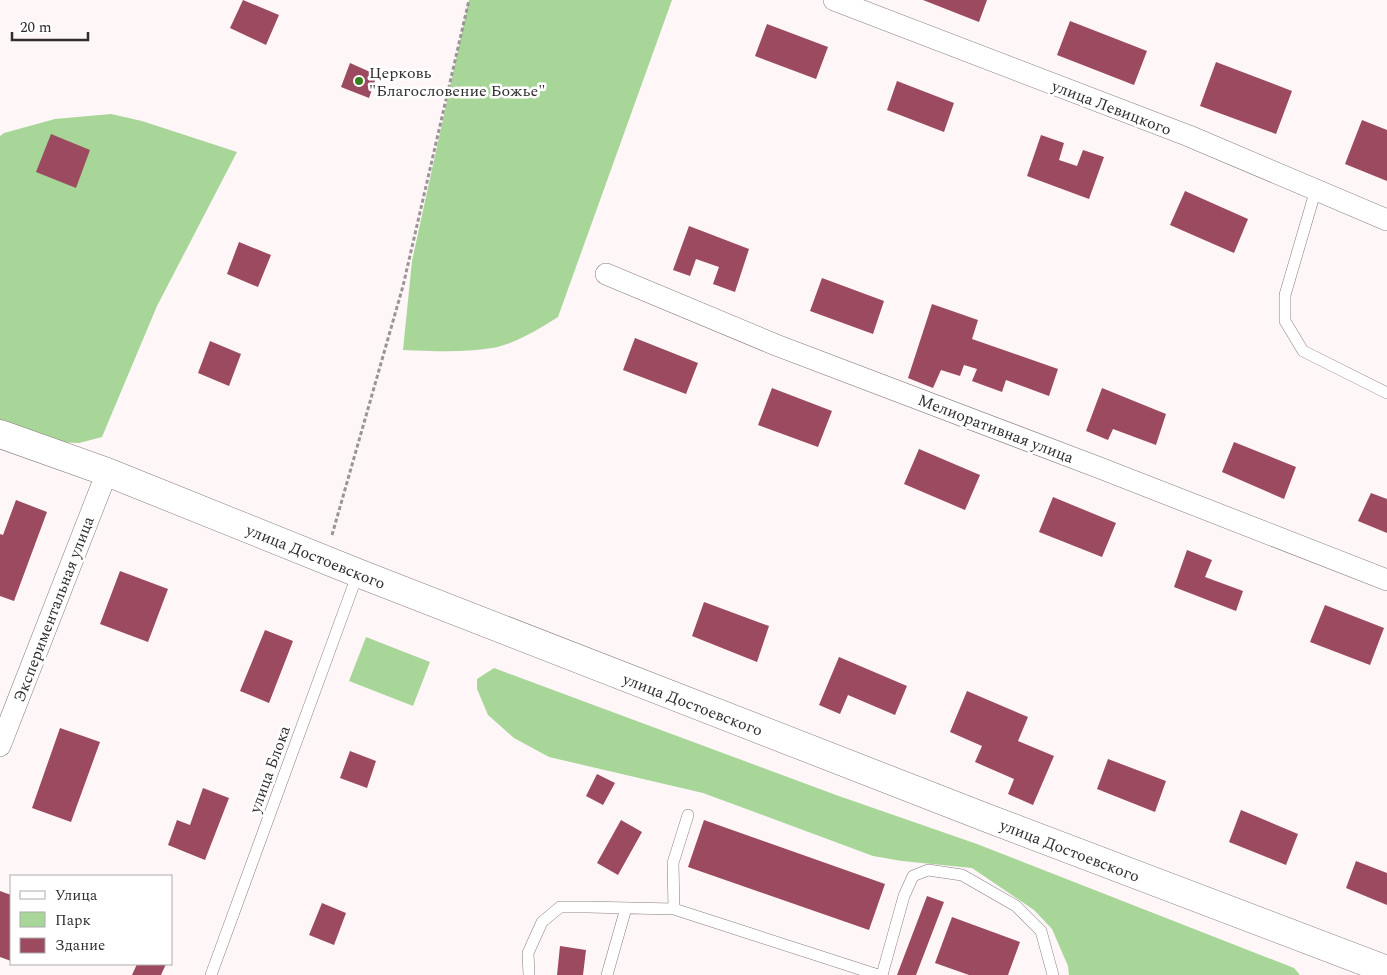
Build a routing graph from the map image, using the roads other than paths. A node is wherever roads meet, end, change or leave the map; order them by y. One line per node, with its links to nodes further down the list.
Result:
1 (834, 0): 2 (street, улица Левицкого)
2 (1316, 189): 3 (street, улица Левицкого); 5 (lane)
3 (1387, 220)
4 (606, 274): 9 (street, Мелиоративная улица)
5 (1387, 393)
6 (0, 434): 7 (main road, улица Достоевского)
7 (107, 472): 8 (main road, улица Достоевского); 10 (street, Экспериментальная улица)
8 (358, 573): 14 (main road, улица Достоевского); 15 (lane, улица Блока)
9 (1387, 580)
10 (0, 746)
11 (688, 815): 13 (lane)
12 (626, 908): 13 (lane); 16 (lane); 17 (lane)
13 (674, 909): 18 (lane)
14 (1373, 968)
15 (211, 975)
16 (529, 975)
17 (607, 975)
18 (880, 975): 19 (lane)
19 (1053, 975)

